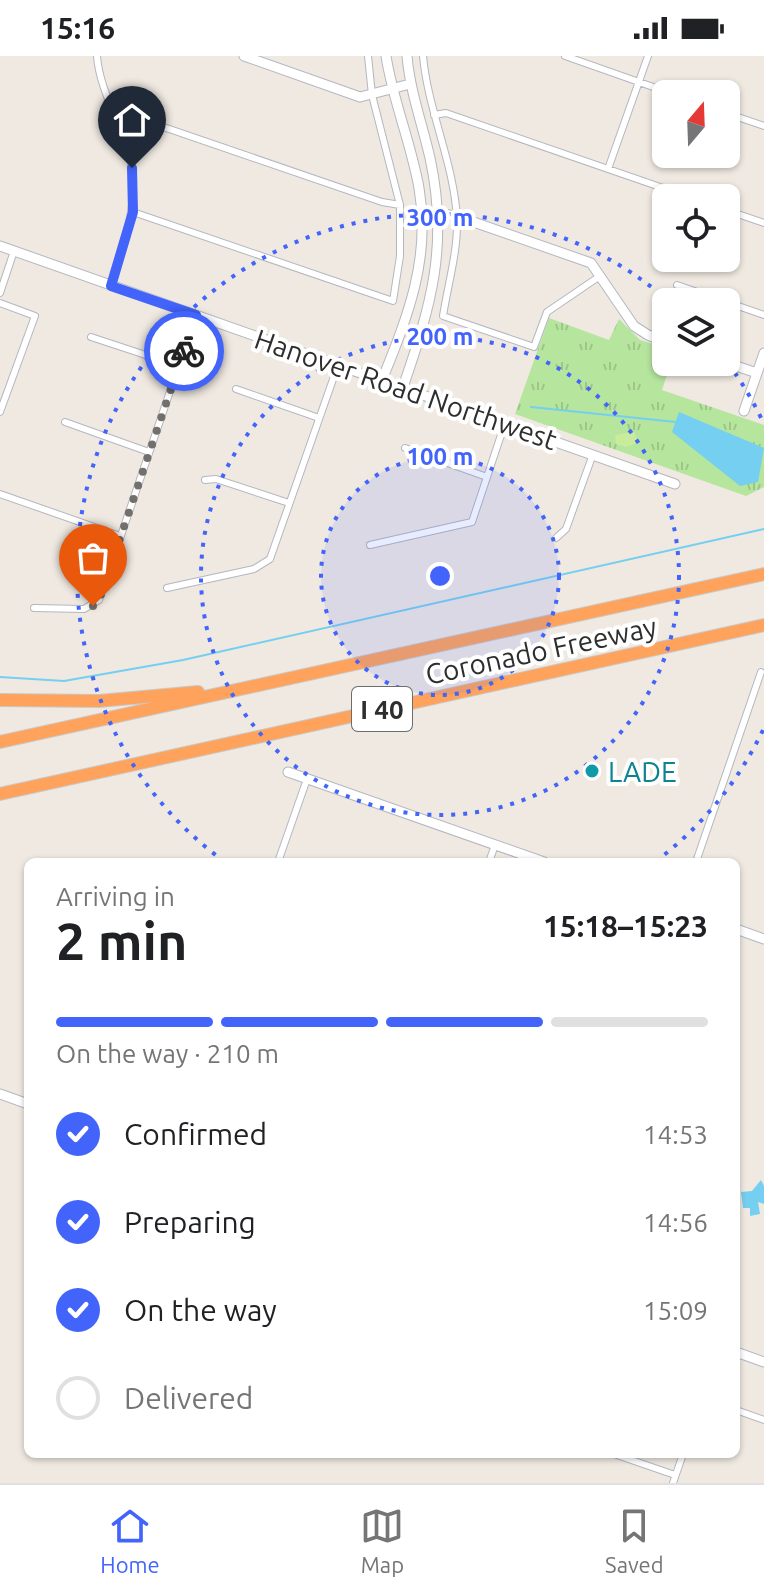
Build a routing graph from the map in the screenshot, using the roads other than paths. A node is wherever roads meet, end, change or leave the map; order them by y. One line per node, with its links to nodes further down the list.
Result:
1 (97, 56): 14 (street)
2 (244, 56): 13 (street)
3 (368, 56): 13 (street)
4 (386, 56): 12 (street)
5 (407, 56): 10 (street)
6 (423, 56): 15 (street)
7 (565, 56): 9 (street)
8 (648, 56): 9 (street)
9 (639, 82): 11 (street); 18 (street)
10 (410, 84): 12 (street); 22 (street)
11 (652, 87)
12 (392, 89): 13 (street); 23 (street)
13 (372, 95): 20 (street)
14 (111, 109): 20 (street); 21 (street)
15 (434, 115): 18 (street); 25 (street)
16 (740, 118): 17 (street)
17 (764, 126)
18 (608, 169): 19 (street)
19 (652, 184)
20 (400, 205): 21 (street)
21 (133, 212): 31 (street)
22 (438, 212): 23 (street); 25 (street); 44 (street)
23 (422, 213): 43 (street)
24 (740, 215): 26 (street)
25 (457, 216): 29 (street); 29 (street)
26 (764, 223)
27 (0, 246): 28 (street, Hanover Road Northwest)
28 (14, 251): 31 (street, Hanover Road Northwest); 32 (street)
29 (600, 276): 37 (street)
30 (677, 285): 35 (street)
31 (111, 286): 34 (street, Hanover Road Northwest)
32 (0, 293)
33 (0, 303): 46 (street)
34 (196, 315): 39 (street, Hanover Road Northwest); 40 (street)
35 (764, 315)
36 (91, 337): 40 (street)
37 (652, 337)
38 (764, 353): 42 (street)
39 (338, 365): 43 (street, Hanover Road Northwest); 49 (street)
40 (179, 366): 53 (street)
41 (740, 367): 42 (street)
42 (757, 373): 47 (street)
43 (382, 380): 44 (street, Hanover Road Northwest)
44 (403, 387): 51 (street, Hanover Road Northwest)
45 (236, 389): 49 (street)
46 (2, 401): 48 (street)
47 (744, 411)
48 (0, 412)
49 (319, 418): 59 (street)
50 (65, 422): 53 (street)
51 (505, 423): 54 (street, Hanover Road Northwest); 55 (street)
52 (405, 448): 55 (street)
53 (149, 452): 60 (street)
54 (593, 454): 57 (street, Hanover Road Northwest); 61 (street)
55 (487, 477): 62 (street)
56 (205, 480): 59 (street)
57 (675, 484)
58 (0, 494): 60 (street)
59 (289, 503): 64 (street)
60 (120, 536): 65 (street)
61 (556, 538)
62 (370, 545)
63 (764, 574): 68 (highway, Coronado Freeway / I 40)
64 (167, 588)
65 (34, 608)
66 (764, 625): 73 (highway, Coronado Freeway / I 40)
67 (761, 672): 78 (street)
68 (249, 687): 69 (highway); 70 (highway, Coronado Freeway / I 40)
69 (0, 700)
70 (0, 742)
71 (288, 772): 72 (street)
72 (307, 779): 74 (street); 75 (street)
73 (0, 794)
74 (495, 845): 76 (street); 77 (street)
75 (279, 858)
76 (490, 858)
77 (532, 858)
78 (697, 858)
79 (740, 930): 80 (street)
80 (764, 939)
81 (0, 1094): 82 (street)
82 (24, 1103)
83 (740, 1353): 84 (street)
84 (764, 1362)
85 (740, 1411): 86 (street)
86 (764, 1420)
87 (624, 1458): 89 (street)
88 (682, 1458): 89 (street)
89 (674, 1479)

